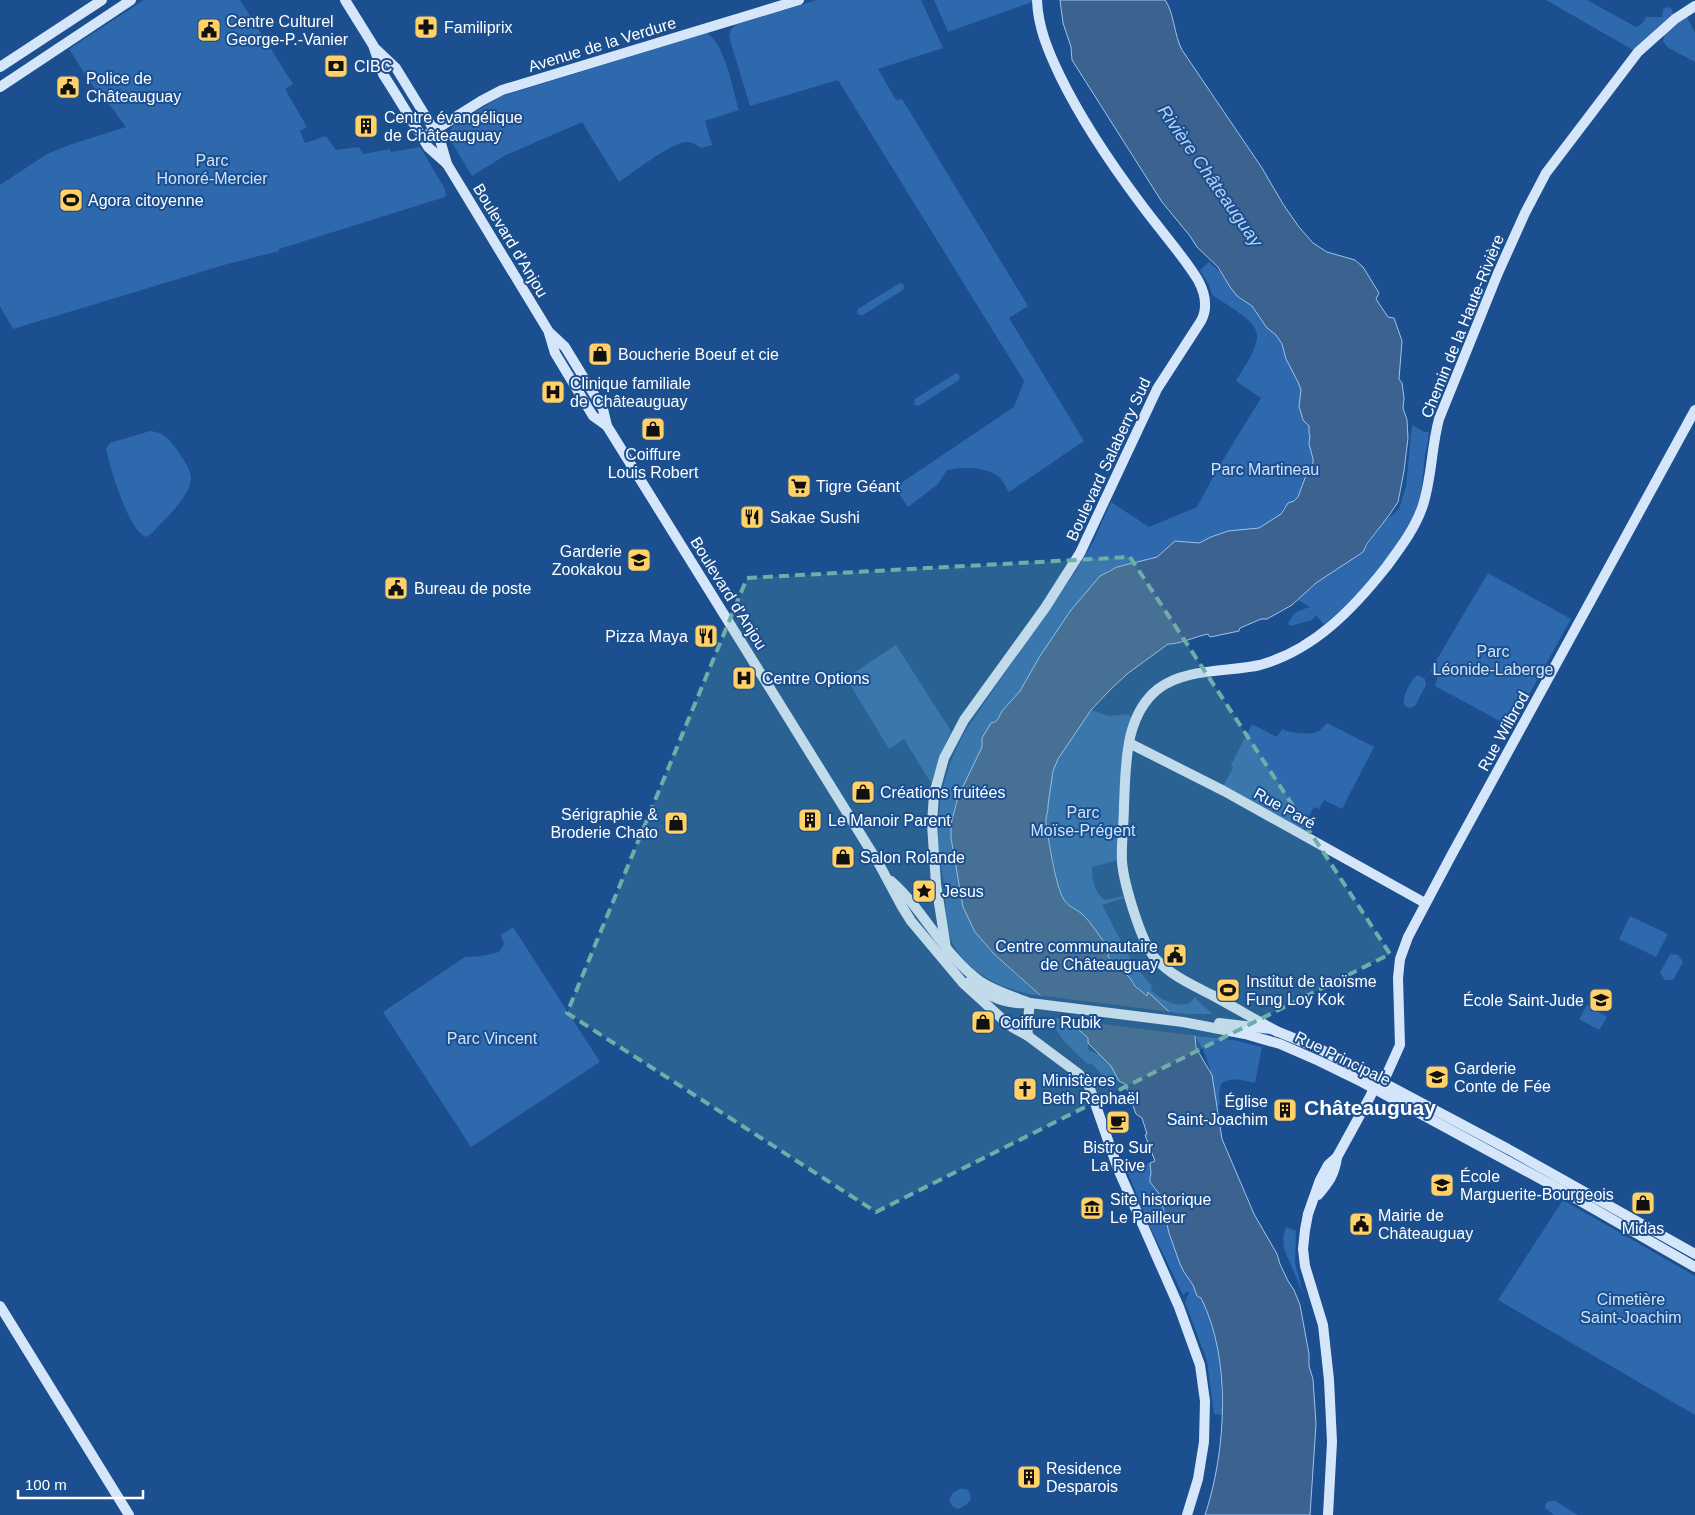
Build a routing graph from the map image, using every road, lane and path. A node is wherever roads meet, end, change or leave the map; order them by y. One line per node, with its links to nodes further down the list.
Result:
1 (102, 0): 7 (street)
2 (131, 0): 8 (street)
3 (345, 0): 9 (street, Boulevard d'Anjou)
4 (799, 0): 14 (street, Avenue de la Verdure)
5 (1037, 0): 22 (street, Boulevard Salaberry Sud)
6 (1695, 6): 18 (street, Chemin de la Haute-Rivière)
7 (85, 12): 8 (street); 10 (street)
8 (94, 25): 11 (street)
9 (373, 45): 14 (street, Boulevard d'Anjou); 15 (street, Boulevard d'Anjou)
10 (25, 51): 11 (street); 12 (street)
11 (34, 65): 13 (street)
12 (0, 69): 13 (street)
13 (4, 85)
14 (434, 130): 15 (street, Avenue de la Verdure); 16 (street, Boulevard d'Anjou)
15 (422, 138): 16 (street, Boulevard d'Anjou)
16 (447, 164): 19 (street, Boulevard d'Anjou)
17 (1695, 410): 21 (street, Rue Wilbrod)
18 (1130, 743): 20 (street, Chemin de la Haute-Rivière); 21 (street, Rue Paré)
19 (888, 878): 23 (street, Boulevard d'Anjou); 24 (street, Boulevard d'Anjou)
20 (1127, 884): 29 (street, Rue Principale)
21 (1425, 903): 31 (street, Rue Wilbrod)
22 (939, 906): 23 (street); 25 (street, Boulevard Salaberry Sud)
23 (926, 922): 24 (street); 25 (street)
24 (918, 929): 26 (street)
25 (946, 948): 27 (street)
26 (954, 971): 27 (street); 30 (street)
27 (1030, 1003): 28 (street); 30 (street)
28 (1183, 1022): 29 (street, Rue Principale); 31 (street, Rue Principale)
29 (1278, 1032): 31 (street, Rue Principale)
30 (1028, 1036): 36 (street)
31 (1377, 1083): 32 (street, Rue Principale); 33 (street, Rue Principale); 37 (street, Rue Wilbrod)
32 (1695, 1254)
33 (1695, 1267)
34 (0, 1306): 35 (street)
35 (130, 1515)
36 (1187, 1515)
37 (1328, 1515)

